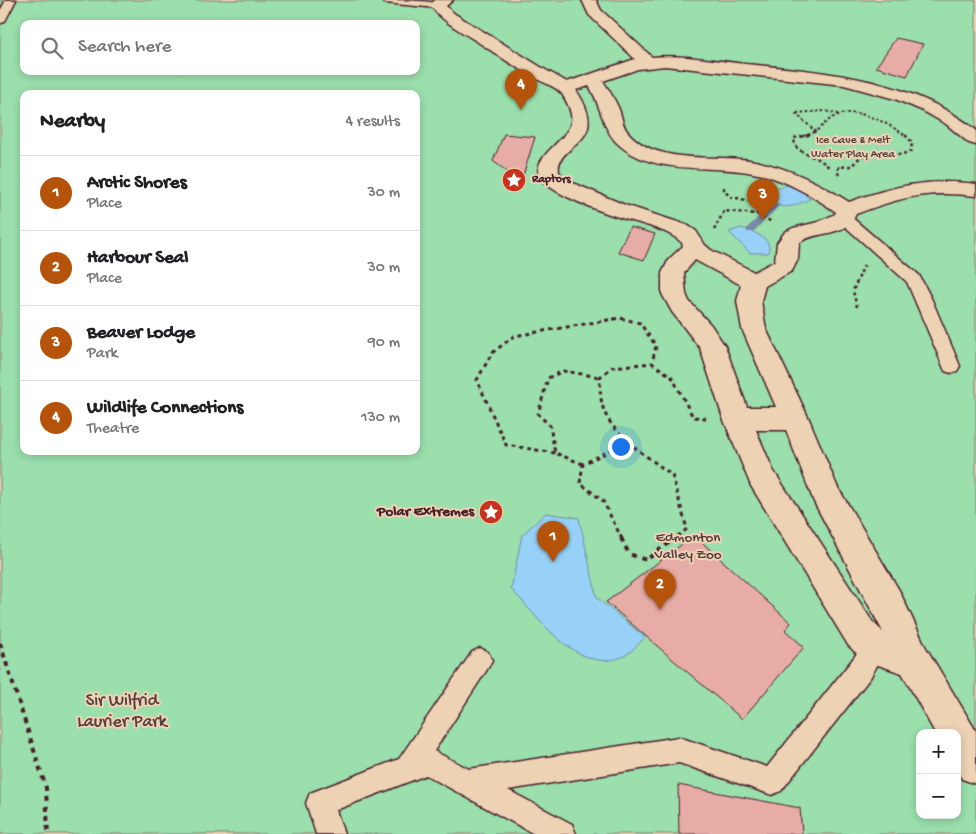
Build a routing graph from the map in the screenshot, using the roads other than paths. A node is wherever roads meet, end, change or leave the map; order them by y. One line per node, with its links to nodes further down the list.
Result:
1 (11, 0): 5 (lane)
2 (385, 0): 4 (lane)
3 (588, 0): 6 (street)
4 (441, 2): 8 (street)
5 (0, 21)
6 (647, 62): 7 (street); 9 (street)
7 (593, 79): 8 (street); 11 (street)
8 (566, 88): 12 (street)
9 (976, 139)
10 (976, 190): 11 (street)
11 (846, 214): 13 (street); 14 (lane)
12 (691, 242): 13 (street); 15 (street)
13 (754, 282): 16 (street)
14 (952, 366)
15 (737, 418): 16 (street); 17 (street)
16 (795, 419): 18 (street)
17 (875, 648): 18 (street); 24 (lane)
18 (913, 658): 20 (street)
19 (480, 660): 23 (lane)
20 (954, 729)
21 (961, 741): 22 (street)
22 (976, 765)
23 (408, 768): 24 (lane); 25 (lane)
24 (467, 783): 26 (lane)
25 (330, 834)
26 (562, 834)

